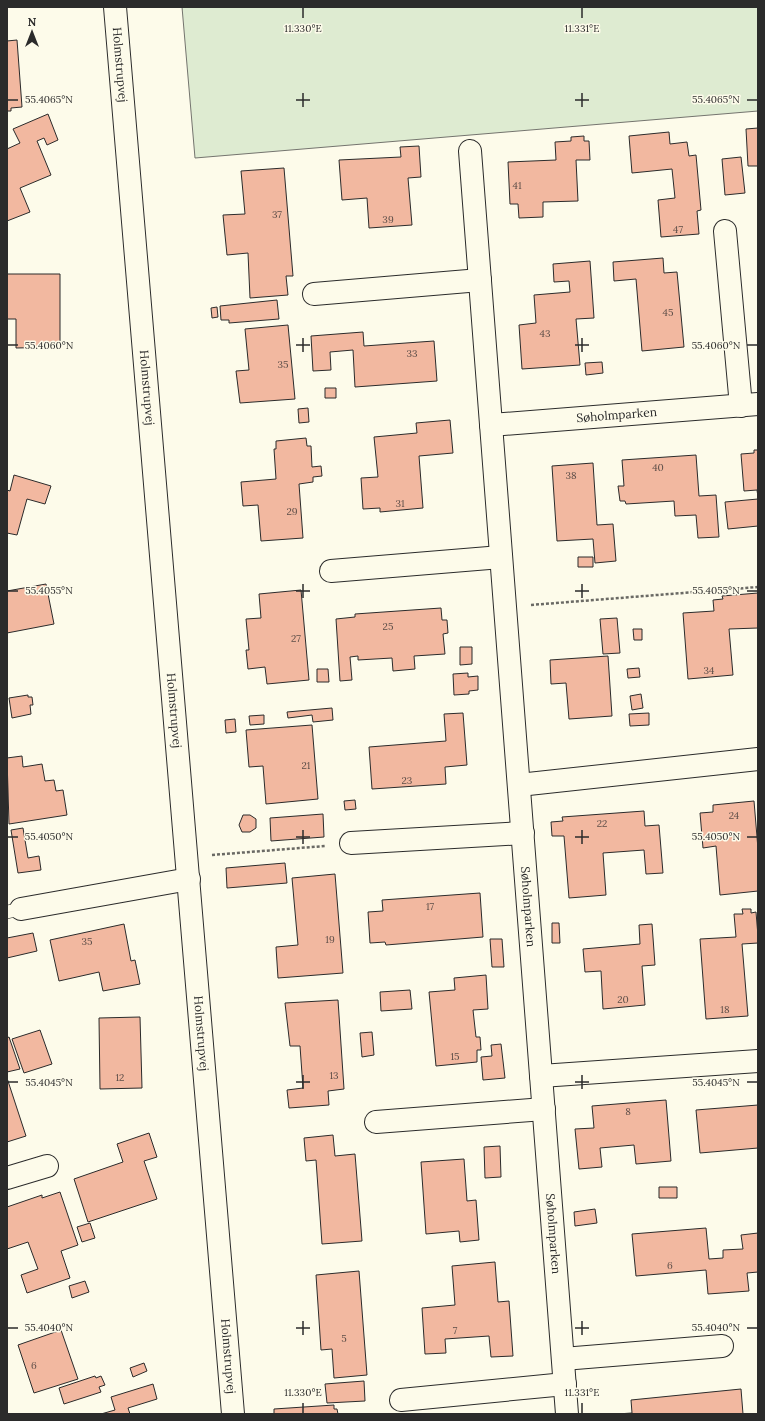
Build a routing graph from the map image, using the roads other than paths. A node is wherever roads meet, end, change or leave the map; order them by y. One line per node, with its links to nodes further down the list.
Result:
1 (115, 7): 14 (street, Holmstrupvej)
2 (470, 151): 4 (street, Søholmparken)
3 (725, 231): 6 (street, Søholmparken)
4 (480, 280): 5 (street); 7 (street, Søholmparken)
5 (314, 294)
6 (750, 405): 7 (street, Søholmparken)
7 (491, 425): 8 (street, Søholmparken)
8 (501, 556): 9 (street); 11 (street, Søholmparken)
9 (331, 571)
10 (758, 759): 11 (street)
11 (519, 784): 12 (street, Søholmparken)
12 (522, 833): 13 (street); 17 (street, Søholmparken)
13 (351, 844)
14 (189, 879): 15 (street); 26 (street, Holmstrupvej)
15 (14, 910)
16 (758, 1060): 17 (street)
17 (541, 1076): 18 (street, Søholmparken)
18 (544, 1109): 19 (street); 23 (street, Søholmparken)
19 (376, 1122)
20 (47, 1166): 21 (street)
21 (7, 1178)
22 (722, 1346): 23 (street)
23 (563, 1359): 24 (street, Søholmparken)
24 (565, 1384): 25 (street); 27 (street, Søholmparken)
25 (401, 1400)
26 (234, 1414)
27 (567, 1414)

